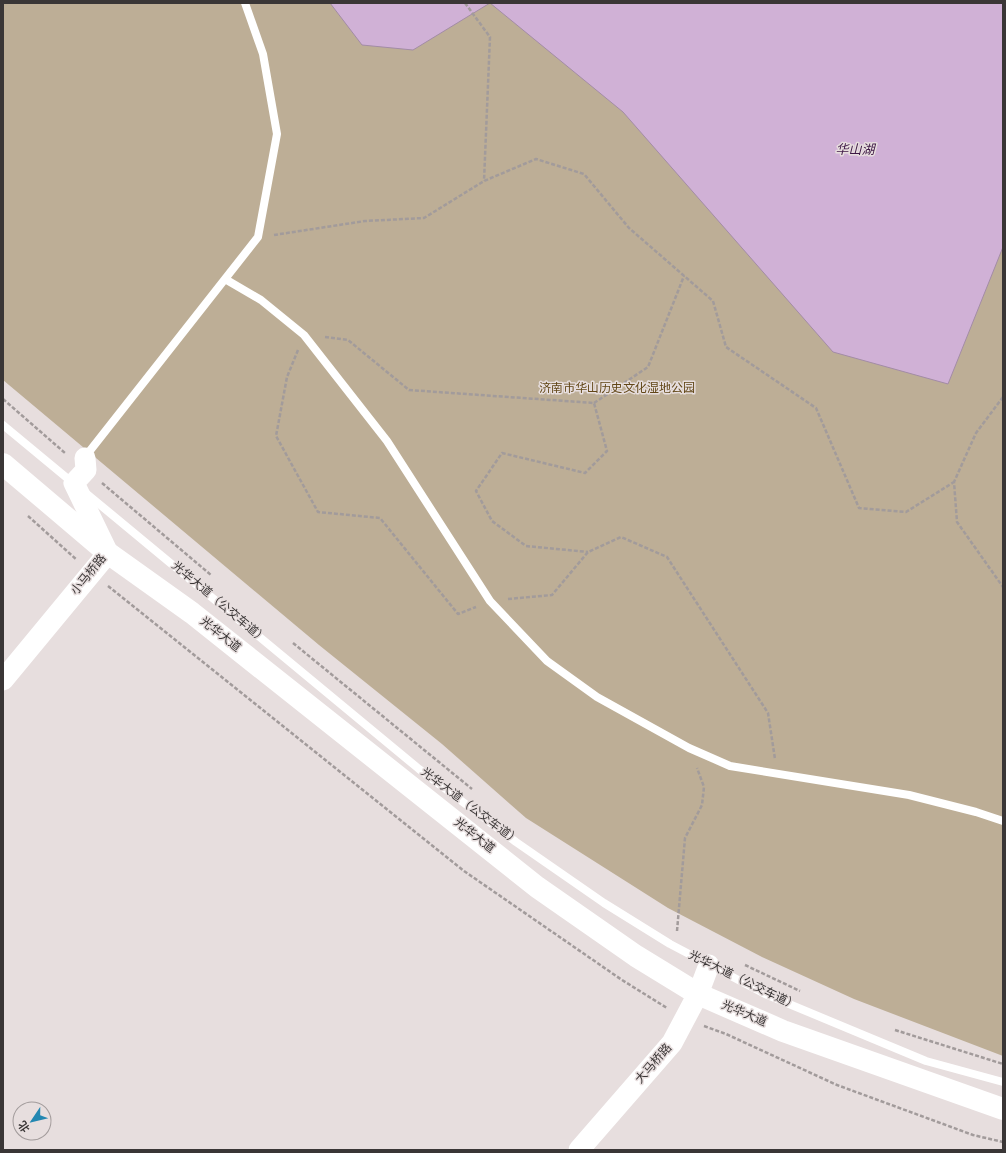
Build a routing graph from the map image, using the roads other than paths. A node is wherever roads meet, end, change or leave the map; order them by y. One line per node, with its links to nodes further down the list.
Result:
1 (245, 3): 2 (lane)
2 (225, 279): 5 (lane); 8 (lane)
3 (3, 425): 5 (lane, 光华大道（公交车道）)
4 (3, 464): 6 (main road, 光华大道)
5 (81, 470): 6 (street, 小马桥路); 9 (lane, 光华大道（公交车道）)
6 (108, 553): 7 (street, 小马桥路); 10 (main road, 光华大道)
7 (3, 680)
8 (1003, 821)
9 (709, 965): 10 (street, 大马桥路); 11 (lane, 光华大道（公交车道）)
10 (698, 994): 12 (main road, 光华大道); 13 (street, 大马桥路)
11 (1003, 1082)
12 (1003, 1109)
13 (579, 1150)

